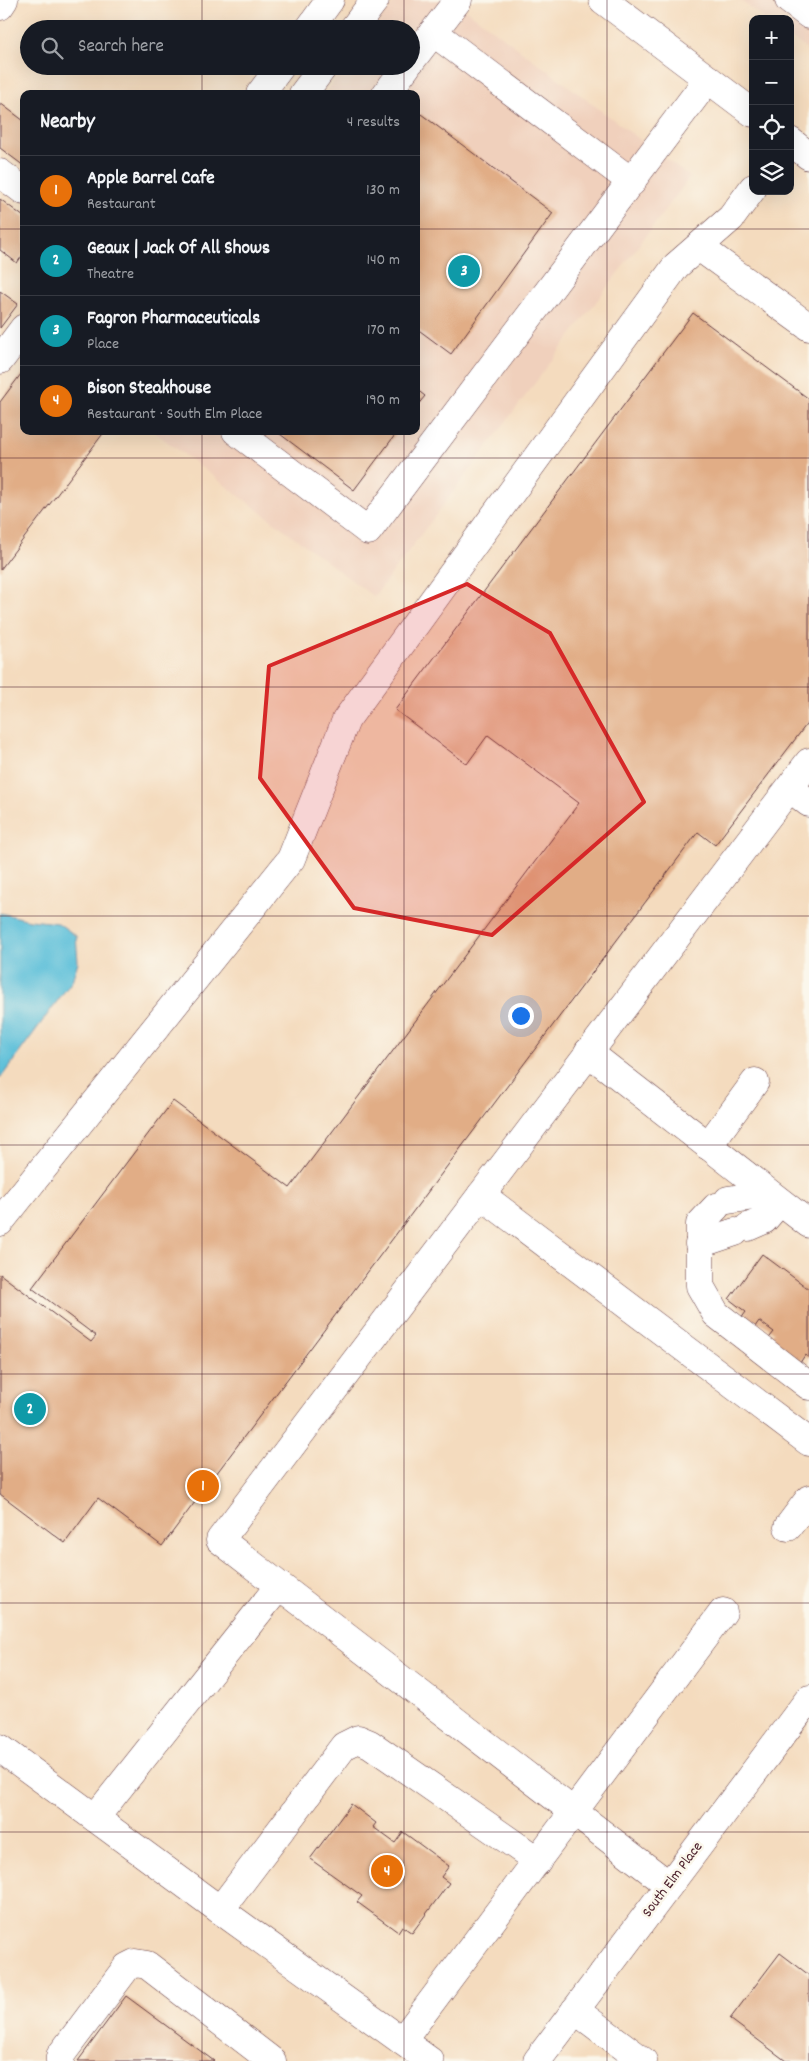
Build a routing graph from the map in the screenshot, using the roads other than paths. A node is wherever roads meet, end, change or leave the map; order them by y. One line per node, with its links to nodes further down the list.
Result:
1 (4, 0): 6 (main road)
2 (330, 0): 8 (main road)
3 (458, 0): 9 (main road)
4 (603, 0): 14 (main road)
5 (790, 0): 7 (main road)
6 (0, 6)
7 (809, 14)
8 (316, 20)
9 (433, 32): 10 (main road); 22 (main road)
10 (420, 49)
11 (274, 75): 15 (main road)
12 (317, 75): 16 (main road)
13 (400, 75): 17 (main road)
14 (708, 80): 18 (main road); 22 (main road)
15 (263, 90)
16 (306, 90)
17 (389, 90)
18 (749, 110)
19 (794, 144): 20 (main road)
20 (809, 156)
21 (0, 173): 23 (main road)
22 (632, 182): 29 (main road)
23 (20, 187)
24 (749, 194): 25 (main road)
25 (699, 247): 26 (main road); 37 (main road)
26 (809, 327)
27 (20, 333): 28 (main road)
28 (0, 360)
29 (241, 435)
30 (809, 762): 31 (main road)
31 (799, 796): 32 (main road)
32 (588, 1052): 34 (main road); 35 (main road)
33 (755, 1082): 34 (main road)
34 (708, 1146): 36 (main road)
35 (481, 1195): 41 (main road); 44 (main road)
36 (780, 1205): 38 (main road); 39 (main road); 39 (main road)
37 (0, 1222)
38 (809, 1224)
39 (699, 1244): 40 (main road)
40 (809, 1386)
41 (809, 1442)
42 (809, 1499): 43 (main road)
43 (788, 1528)
44 (279, 1586): 48 (main road); 49 (main road)
45 (723, 1612): 48 (main road)
46 (809, 1699): 51 (main road, South Elm Place)
47 (0, 1748): 49 (main road)
48 (574, 1813): 50 (main road); 51 (main road)
49 (94, 1818): 52 (main road)
50 (538, 1861): 52 (main road); 54 (main road)
51 (669, 1886): 53 (main road, South Elm Place)
52 (220, 1910): 54 (main road)
53 (575, 2010): 58 (main road, South Elm Place); 59 (main road)
54 (402, 2041): 57 (main road)
55 (60, 2061): 56 (main road)
56 (272, 2061)
57 (430, 2061)
58 (537, 2061)
59 (643, 2061)

